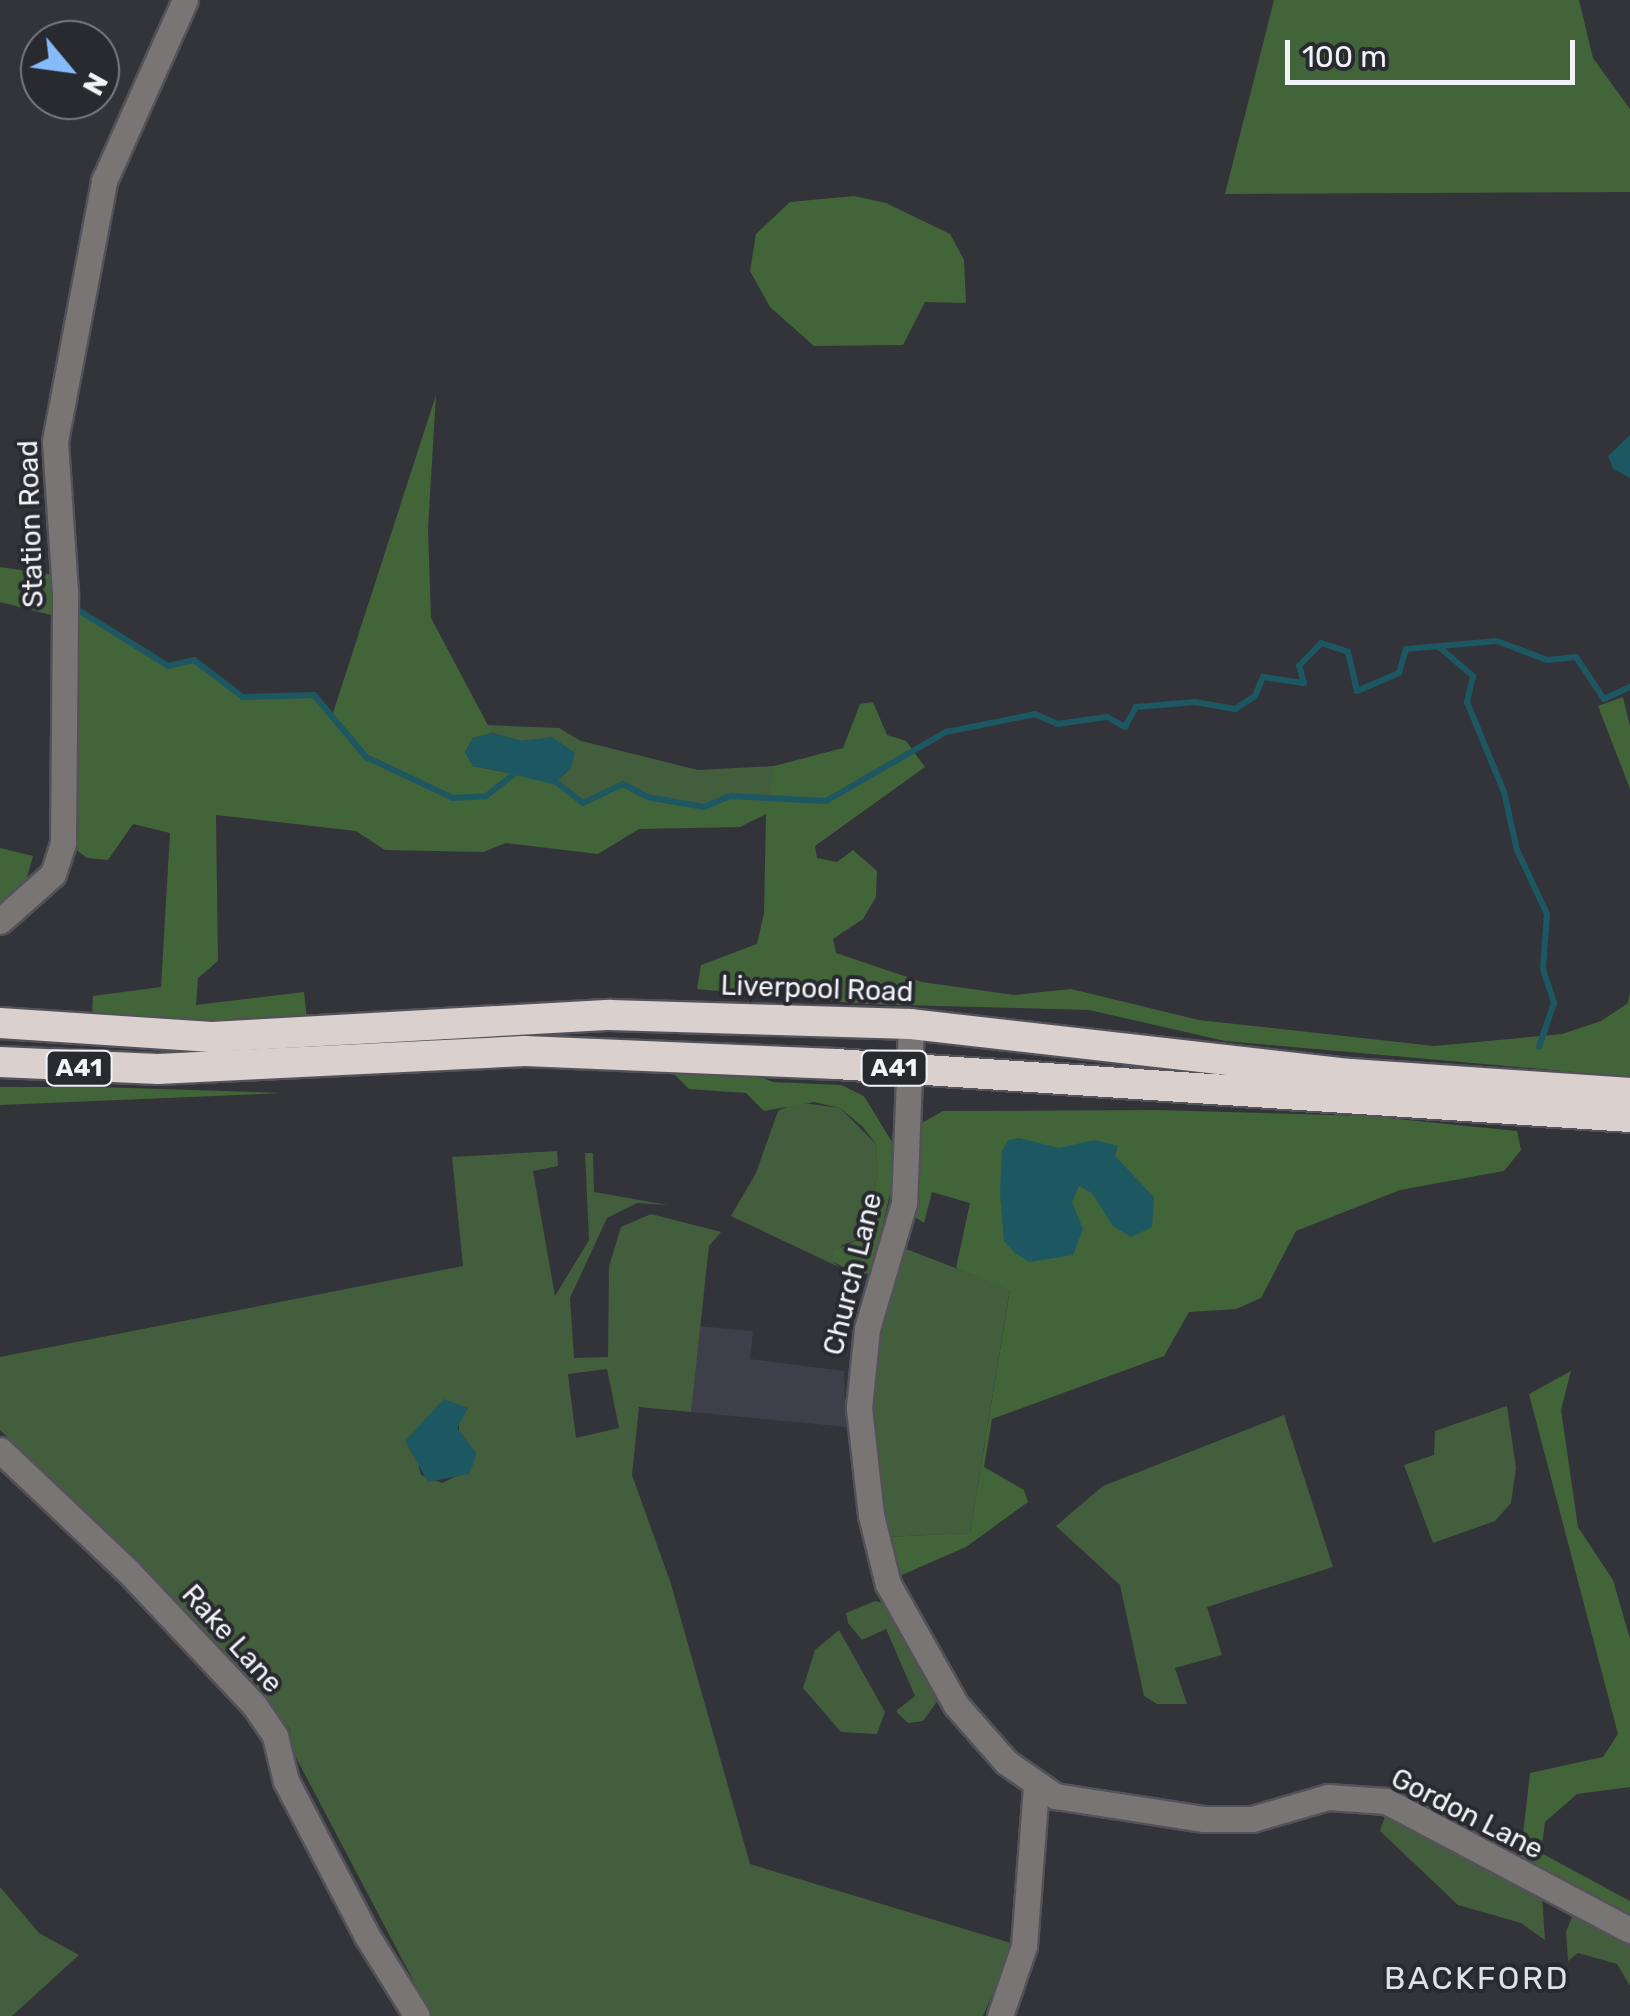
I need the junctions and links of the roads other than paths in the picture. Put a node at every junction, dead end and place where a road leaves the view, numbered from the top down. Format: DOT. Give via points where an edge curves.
graph roads {
  1 [pos="185,0"];
  2 [pos="0,922"];
  3 [pos="0,1023"];
  4 [pos="912,1024"];
  5 [pos="0,1062"];
  6 [pos="910,1069"];
  7 [pos="1630,1093"];
  8 [pos="1630,1117"];
  9 [pos="0,1450"];
  10 [pos="1036,1785"];
  11 [pos="1630,1930"];
  12 [pos="417,2016"];
  13 [pos="1000,2016"];
  1 -- 2 [label="street, Station Road" via="104,181 55,441 66,592 63,843 53,874"];
  3 -- 4 [label="highway, Liverpool Road / A41" via="193,1037 610,1014"];
  4 -- 6 [label="street, Church Lane"];
  4 -- 7 [label="highway, Liverpool Road / A41" via="1351,1074"];
  5 -- 6 [label="highway, A41" via="158,1070 524,1052"];
  6 -- 8 [label="highway, A41"];
  6 -- 10 [label="street, Church Lane" via="904,1203 858,1372 871,1515 888,1584 956,1706"];
  9 -- 12 [label="street, Rake Lane" via="128,1570 255,1706 275,1736 286,1781"];
  10 -- 11 [label="street, Gordon Lane" via="1083,1805 1204,1819 1252,1820 1328,1797 1386,1801"];
  10 -- 13 [label="street" via="1024,1946"];
}
